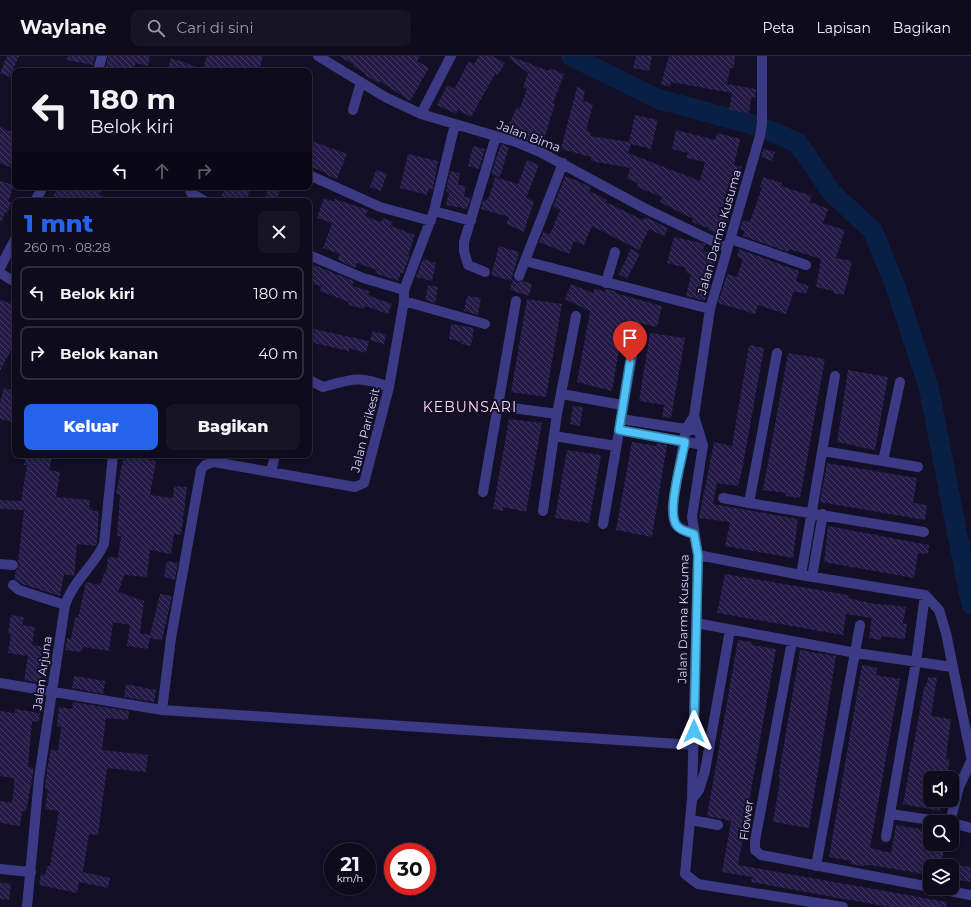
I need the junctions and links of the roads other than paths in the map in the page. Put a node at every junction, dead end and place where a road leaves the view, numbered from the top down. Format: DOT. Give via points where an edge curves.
graph roads {
  1 [pos="102,56"];
  2 [pos="318,56"];
  3 [pos="451,56"];
  4 [pos="762,56"];
  5 [pos="99,68"];
  6 [pos="361,82"];
  7 [pos="353,110"];
  8 [pos="421,114"];
  9 [pos="455,124"];
  10 [pos="496,136"];
  11 [pos="563,163"];
  12 [pos="312,176"];
  13 [pos="190,190"];
  14 [pos="200,198"];
  15 [pos="434,211"];
  16 [pos="430,221"];
  17 [pos="471,221"];
  18 [pos="729,244"];
  19 [pos="12,246"];
  20 [pos="615,252"];
  21 [pos="312,256"];
  22 [pos="525,261"];
  23 [pos="806,265"];
  24 [pos="0,268"];
  25 [pos="485,272"];
  26 [pos="0,274"];
  27 [pos="519,276"];
  28 [pos="12,280"];
  29 [pos="606,282"];
  30 [pos="404,290"];
  31 [pos="404,301"];
  32 [pos="516,301"];
  33 [pos="710,310"];
  34 [pos="576,316"];
  35 [pos="485,324"];
  36 [pos="636,333"];
  37 [pos="777,353"];
  38 [pos="835,376"];
  39 [pos="312,382"];
  40 [pos="900,382"];
  41 [pos="389,387"];
  42 [pos="562,394"];
  43 [pos="622,405"];
  44 [pos="498,406"];
  45 [pos="557,414"];
  46 [pos="694,416"];
  47 [pos="621,418"];
  48 [pos="686,429"];
  49 [pos="619,430"];
  50 [pos="700,430"];
  51 [pos="554,436"];
  52 [pos="685,442"];
  53 [pos="703,445"];
  54 [pos="616,446"];
  55 [pos="822,451"];
  56 [pos="113,458"];
  57 [pos="274,458"];
  58 [pos="883,461"];
  59 [pos="918,468"];
  60 [pos="271,472"];
  61 [pos="483,492"];
  62 [pos="723,498"];
  63 [pos="749,503"];
  64 [pos="543,511"];
  65 [pos="812,512"];
  66 [pos="823,514"];
  67 [pos="604,524"];
  68 [pos="924,532"];
  69 [pos="694,534"];
  70 [pos="698,555"];
  71 [pos="0,564"];
  72 [pos="13,565"];
  73 [pos="801,575"];
  74 [pos="812,577"];
  75 [pos="13,585"];
  76 [pos="925,595"];
  77 [pos="65,605"];
  78 [pos="696,623"];
  79 [pos="860,625"];
  80 [pos="730,630"];
  81 [pos="792,641"];
  82 [pos="856,653"];
  83 [pos="916,662"];
  84 [pos="952,667"];
  85 [pos="0,683"];
  86 [pos="53,690"];
  87 [pos="162,710"];
  88 [pos="694,745"];
  89 [pos="971,756"];
  90 [pos="971,761"];
  91 [pos="692,799"];
  92 [pos="890,814"];
  93 [pos="953,815"];
  94 [pos="923,819"];
  95 [pos="691,820"];
  96 [pos="718,825"];
  97 [pos="959,825"];
  98 [pos="971,828"];
  99 [pos="886,837"];
  100 [pos="816,866"];
  101 [pos="0,869"];
  102 [pos="31,872"];
  103 [pos="923,886"];
  104 [pos="959,893"];
  105 [pos="971,895"];
  106 [pos="27,907"];
  107 [pos="843,907"];
  1 -- 5 [label="street"];
  2 -- 6 [label="street, Jalan Bima"];
  3 -- 8 [label="street"];
  4 -- 18 [label="street, Jalan Darma Kusuma" via="760,136"];
  6 -- 7 [label="street"];
  6 -- 8 [label="street, Jalan Bima"];
  8 -- 9 [label="street, Jalan Bima"];
  9 -- 10 [label="street, Jalan Bima"];
  9 -- 15 [label="street, Jalan Parikesit"];
  10 -- 11 [label="street, Jalan Bima"];
  10 -- 17 [label="street"];
  11 -- 18 [label="street, Jalan Bima" via="644,208"];
  11 -- 22 [label="street"];
  12 -- 16 [label="street" via="380,208"];
  13 -- 14 [label="street"];
  15 -- 16 [label="street, Jalan Parikesit"];
  15 -- 17 [label="street"];
  16 -- 30 [label="street, Jalan Parikesit"];
  17 -- 25 [label="street" via="464,242 466,262"];
  18 -- 23 [label="street, Jalan Bima"];
  18 -- 33 [label="street, Jalan Darma Kusuma"];
  19 -- 24 [label="street"];
  20 -- 29 [label="street"];
  21 -- 30 [label="street" via="363,278"];
  22 -- 27 [label="street"];
  22 -- 29 [label="street"];
  26 -- 28 [label="street"];
  29 -- 33 [label="street"];
  30 -- 31 [label="street, Jalan Parikesit"];
  31 -- 35 [label="street"];
  31 -- 41 [label="street, Jalan Parikesit"];
  32 -- 44 [label="street"];
  33 -- 46 [label="street, Jalan Darma Kusuma"];
  34 -- 42 [label="street"];
  36 -- 43 [label="street"];
  37 -- 63 [label="street"];
  38 -- 55 [label="street"];
  39 -- 41 [label="street" via="323,387 360,378"];
  40 -- 58 [label="street"];
  41 -- 60 [label="street, Jalan Parikesit" via="364,483 355,486"];
  42 -- 43 [label="street"];
  42 -- 45 [label="street"];
  43 -- 47 [label="street"];
  44 -- 45 [label="street"];
  44 -- 61 [label="street"];
  45 -- 51 [label="street"];
  46 -- 48 [label="street, Jalan Darma Kusuma"];
  46 -- 50 [label="street, Jalan Darma Kusuma"];
  47 -- 48 [label="street"];
  47 -- 49 [label="street"];
  48 -- 50 [label="street"];
  48 -- 52 [label="street, Jalan Darma Kusuma"];
  49 -- 52 [label="street"];
  49 -- 54 [label="street"];
  50 -- 53 [label="street, Jalan Darma Kusuma"];
  51 -- 54 [label="street"];
  51 -- 64 [label="street"];
  52 -- 53 [label="street"];
  52 -- 69 [label="street, Jalan Darma Kusuma" via="673,513 676,525 680,529"];
  53 -- 69 [label="street, Jalan Darma Kusuma" via="692,517"];
  54 -- 67 [label="street"];
  55 -- 58 [label="street"];
  55 -- 65 [label="street"];
  56 -- 77 [label="street, Jalan Arjuna" via="104,544 100,554 73,587"];
  57 -- 60 [label="street"];
  58 -- 59 [label="street"];
  60 -- 87 [label="street, Jalan Parikesit" via="214,462 209,462 202,468 171,638"];
  62 -- 63 [label="street"];
  63 -- 65 [label="street"];
  65 -- 66 [label="street"];
  65 -- 73 [label="street"];
  66 -- 68 [label="street"];
  66 -- 74 [label="street"];
  69 -- 70 [label="street, Jalan Darma Kusuma"];
  70 -- 73 [label="street"];
  70 -- 78 [label="street, Jalan Darma Kusuma"];
  71 -- 72 [label="street"];
  73 -- 74 [label="street"];
  74 -- 76 [label="street"];
  75 -- 77 [label="street" via="19,590"];
  76 -- 83 [label="street"];
  76 -- 84 [label="street" via="941,617"];
  77 -- 86 [label="street, Jalan Arjuna"];
  78 -- 80 [label="street"];
  78 -- 88 [label="street, Jalan Darma Kusuma"];
  79 -- 82 [label="street"];
  80 -- 81 [label="street"];
  80 -- 91 [label="street" via="704,771 699,790"];
  81 -- 82 [label="street"];
  81 -- 100 [label="street, Flower" via="755,841 756,850 761,855"];
  82 -- 83 [label="street"];
  82 -- 100 [label="street"];
  83 -- 84 [label="street"];
  83 -- 92 [label="street"];
  84 -- 89 [label="street"];
  85 -- 86 [label="street"];
  86 -- 87 [label="street"];
  86 -- 102 [label="street, Jalan Arjuna" via="39,778"];
  87 -- 88 [label="street"];
  88 -- 91 [label="street, Jalan Darma Kusuma"];
  90 -- 93 [label="street" via="958,787"];
  91 -- 95 [label="street, Jalan Darma Kusuma"];
  92 -- 94 [label="street"];
  92 -- 99 [label="street"];
  95 -- 96 [label="street"];
  95 -- 107 [label="street, Jalan Darma Kusuma" via="685,874 698,884"];
  97 -- 98 [label="street"];
  100 -- 103 [label="street, Flower"];
  101 -- 102 [label="street"];
  102 -- 106 [label="street, Jalan Arjuna"];
  104 -- 105 [label="street"];
}
